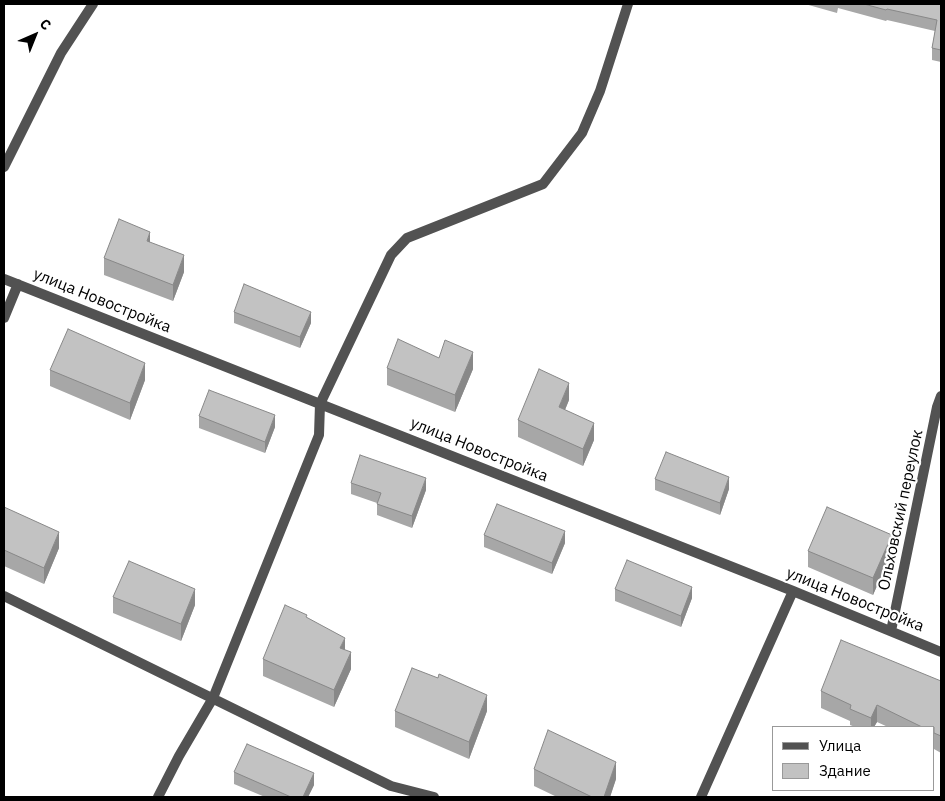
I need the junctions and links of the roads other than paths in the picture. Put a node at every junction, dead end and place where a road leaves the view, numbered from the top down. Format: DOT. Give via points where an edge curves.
graph roads {
  1 [pos="93,4"];
  2 [pos="628,4"];
  3 [pos="4,167"];
  4 [pos="4,279"];
  5 [pos="18,284"];
  6 [pos="4,318"];
  7 [pos="941,396"];
  8 [pos="320,404"];
  9 [pos="794,591"];
  10 [pos="4,596"];
  11 [pos="891,631"];
  12 [pos="941,652"];
  13 [pos="213,698"];
  14 [pos="158,797"];
  15 [pos="434,797"];
  16 [pos="701,797"];
  1 -- 3 [label="street" via="61,53"];
  2 -- 8 [label="street" via="600,91 582,133 543,184 407,238 391,255"];
  4 -- 5 [label="street, улица Новостройка"];
  5 -- 6 [label="street"];
  5 -- 8 [label="street, улица Новостройка"];
  7 -- 11 [label="street, Ольховский переулок"];
  8 -- 9 [label="street, улица Новостройка"];
  8 -- 13 [label="street" via="319,435"];
  9 -- 11 [label="street, улица Новостройка"];
  9 -- 16 [label="street"];
  10 -- 13 [label="street"];
  11 -- 12 [label="street, улица Новостройка"];
  13 -- 14 [label="street"];
  13 -- 15 [label="street" via="390,786"];
}
